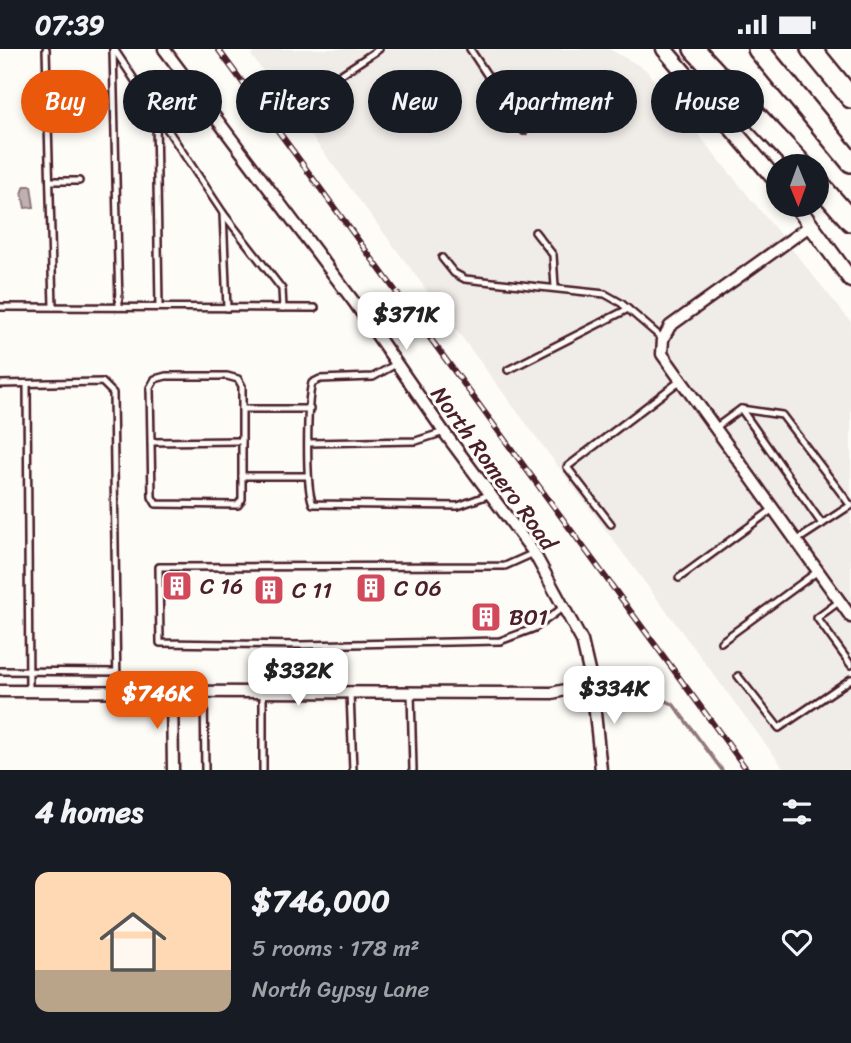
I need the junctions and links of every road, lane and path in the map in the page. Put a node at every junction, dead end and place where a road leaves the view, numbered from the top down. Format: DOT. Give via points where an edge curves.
graph roads {
  1 [pos="46,49"];
  2 [pos="113,49"];
  3 [pos="164,49"];
  4 [pos="379,49"];
  5 [pos="470,49"];
  6 [pos="664,49"];
  7 [pos="694,49"];
  8 [pos="758,49"];
  9 [pos="811,49"];
  10 [pos="130,70"];
  11 [pos="348,70"];
  12 [pos="484,70"];
  13 [pos="851,98"];
  14 [pos="156,133"];
  15 [pos="167,133"];
  16 [pos="792,154"];
  17 [pos="851,162"];
  18 [pos="766,169"];
  19 [pos="50,181"];
  20 [pos="79,181"];
  21 [pos="830,197"];
  22 [pos="223,213"];
  23 [pos="805,217"];
  24 [pos="851,221"];
  25 [pos="811,225"];
  26 [pos="535,232"];
  27 [pos="442,258"];
  28 [pos="851,280"];
  29 [pos="555,287"];
  30 [pos="0,307"];
  31 [pos="53,307"];
  32 [pos="119,307"];
  33 [pos="159,307"];
  34 [pos="227,308"];
  35 [pos="283,308"];
  36 [pos="315,308"];
  37 [pos="628,309"];
  38 [pos="663,339"];
  39 [pos="396,364"];
  40 [pos="508,370"];
  41 [pos="681,380"];
  42 [pos="0,384"];
  43 [pos="27,384"];
  44 [pos="242,409"];
  45 [pos="310,409"];
  46 [pos="741,409"];
  47 [pos="715,428"];
  48 [pos="444,432"];
  49 [pos="242,441"];
  50 [pos="151,442"];
  51 [pos="309,443"];
  52 [pos="242,476"];
  53 [pos="308,476"];
  54 [pos="491,494"];
  55 [pos="851,505"];
  56 [pos="773,509"];
  57 [pos="611,524"];
  58 [pos="821,524"];
  59 [pos="796,541"];
  60 [pos="534,553"];
  61 [pos="818,571"];
  62 [pos="679,577"];
  63 [pos="565,606"];
  64 [pos="847,608"];
  65 [pos="721,642"];
  66 [pos="851,665"];
  67 [pos="0,671"];
  68 [pos="29,671"];
  69 [pos="116,672"];
  70 [pos="738,675"];
  71 [pos="851,679"];
  72 [pos="592,684"];
  73 [pos="0,691"];
  74 [pos="29,691"];
  75 [pos="117,692"];
  76 [pos="172,692"];
  77 [pos="204,692"];
  78 [pos="262,692"];
  79 [pos="350,692"];
  80 [pos="411,693"];
  81 [pos="173,770"];
  82 [pos="205,770"];
  83 [pos="263,770"];
  84 [pos="353,770"];
  85 [pos="413,770"];
  86 [pos="601,770"];
  1 -- 19 [label="lane"];
  2 -- 10 [label="lane"];
  2 -- 32 [label="lane"];
  3 -- 39 [label="street, North Romero Road"];
  4 -- 11 [label="lane"];
  5 -- 12 [label="lane"];
  6 -- 18 [label="main road"];
  7 -- 16 [label="highway"];
  8 -- 17 [label="highway"];
  9 -- 13 [label="highway"];
  14 -- 33 [label="lane"];
  15 -- 22 [label="lane"];
  19 -- 20 [label="lane"];
  19 -- 31 [label="lane"];
  21 -- 24 [label="highway"];
  22 -- 34 [label="lane"];
  22 -- 35 [label="lane" via="282,289"];
  23 -- 25 [label="main road"];
  25 -- 28 [label="main road"];
  25 -- 38 [label="street" via="670,326"];
  26 -- 29 [label="lane" via="554,255"];
  27 -- 29 [label="lane" via="465,279"];
  29 -- 37 [label="lane" via="605,294"];
  30 -- 31 [label="lane"];
  31 -- 32 [label="lane"];
  32 -- 33 [label="lane"];
  33 -- 34 [label="lane"];
  34 -- 35 [label="lane"];
  35 -- 36 [label="lane"];
  37 -- 38 [label="lane"];
  37 -- 40 [label="lane"];
  38 -- 41 [label="street" via="662,354"];
  39 -- 45 [label="lane" via="373,377 312,383"];
  39 -- 48 [label="street, North Romero Road"];
  41 -- 47 [label="street"];
  41 -- 57 [label="lane" via="567,467"];
  42 -- 43 [label="lane"];
  43 -- 68 [label="lane"];
  43 -- 69 [label="lane" via="102,382 113,393"];
  44 -- 45 [label="lane"];
  44 -- 49 [label="lane"];
  44 -- 50 [label="lane" via="239,379 155,379 150,388"];
  45 -- 51 [label="lane"];
  46 -- 47 [label="lane"];
  46 -- 55 [label="lane" via="782,415"];
  46 -- 58 [label="lane"];
  47 -- 56 [label="street"];
  48 -- 51 [label="lane" via="416,441"];
  48 -- 54 [label="street, North Romero Road"];
  49 -- 50 [label="lane"];
  49 -- 52 [label="lane"];
  50 -- 52 [label="lane" via="156,504 238,505"];
  51 -- 53 [label="lane"];
  52 -- 53 [label="lane"];
  53 -- 54 [label="lane" via="309,494 313,503 321,506 458,506"];
  54 -- 60 [label="street, North Romero Road"];
  55 -- 58 [label="lane"];
  56 -- 59 [label="street"];
  56 -- 62 [label="lane"];
  58 -- 59 [label="lane"];
  59 -- 61 [label="street"];
  60 -- 63 [label="street, North Romero Road"];
  60 -- 63 [label="lane" via="505,566 159,567 160,643 500,641 535,628"];
  61 -- 64 [label="street"];
  61 -- 65 [label="lane"];
  63 -- 72 [label="street, North Romero Road" via="582,641"];
  64 -- 66 [label="lane" via="817,618"];
  67 -- 68 [label="lane"];
  68 -- 69 [label="lane"];
  68 -- 74 [label="lane"];
  69 -- 75 [label="lane"];
  70 -- 71 [label="lane" via="779,728"];
  72 -- 80 [label="street" via="552,693"];
  72 -- 86 [label="street, North Romero Road"];
  73 -- 74 [label="street"];
  74 -- 75 [label="street"];
  75 -- 76 [label="street"];
  76 -- 77 [label="street"];
  76 -- 81 [label="street"];
  77 -- 78 [label="street"];
  77 -- 82 [label="lane"];
  78 -- 79 [label="street"];
  78 -- 83 [label="lane"];
  79 -- 80 [label="street"];
  79 -- 84 [label="lane"];
  80 -- 85 [label="lane"];
}
